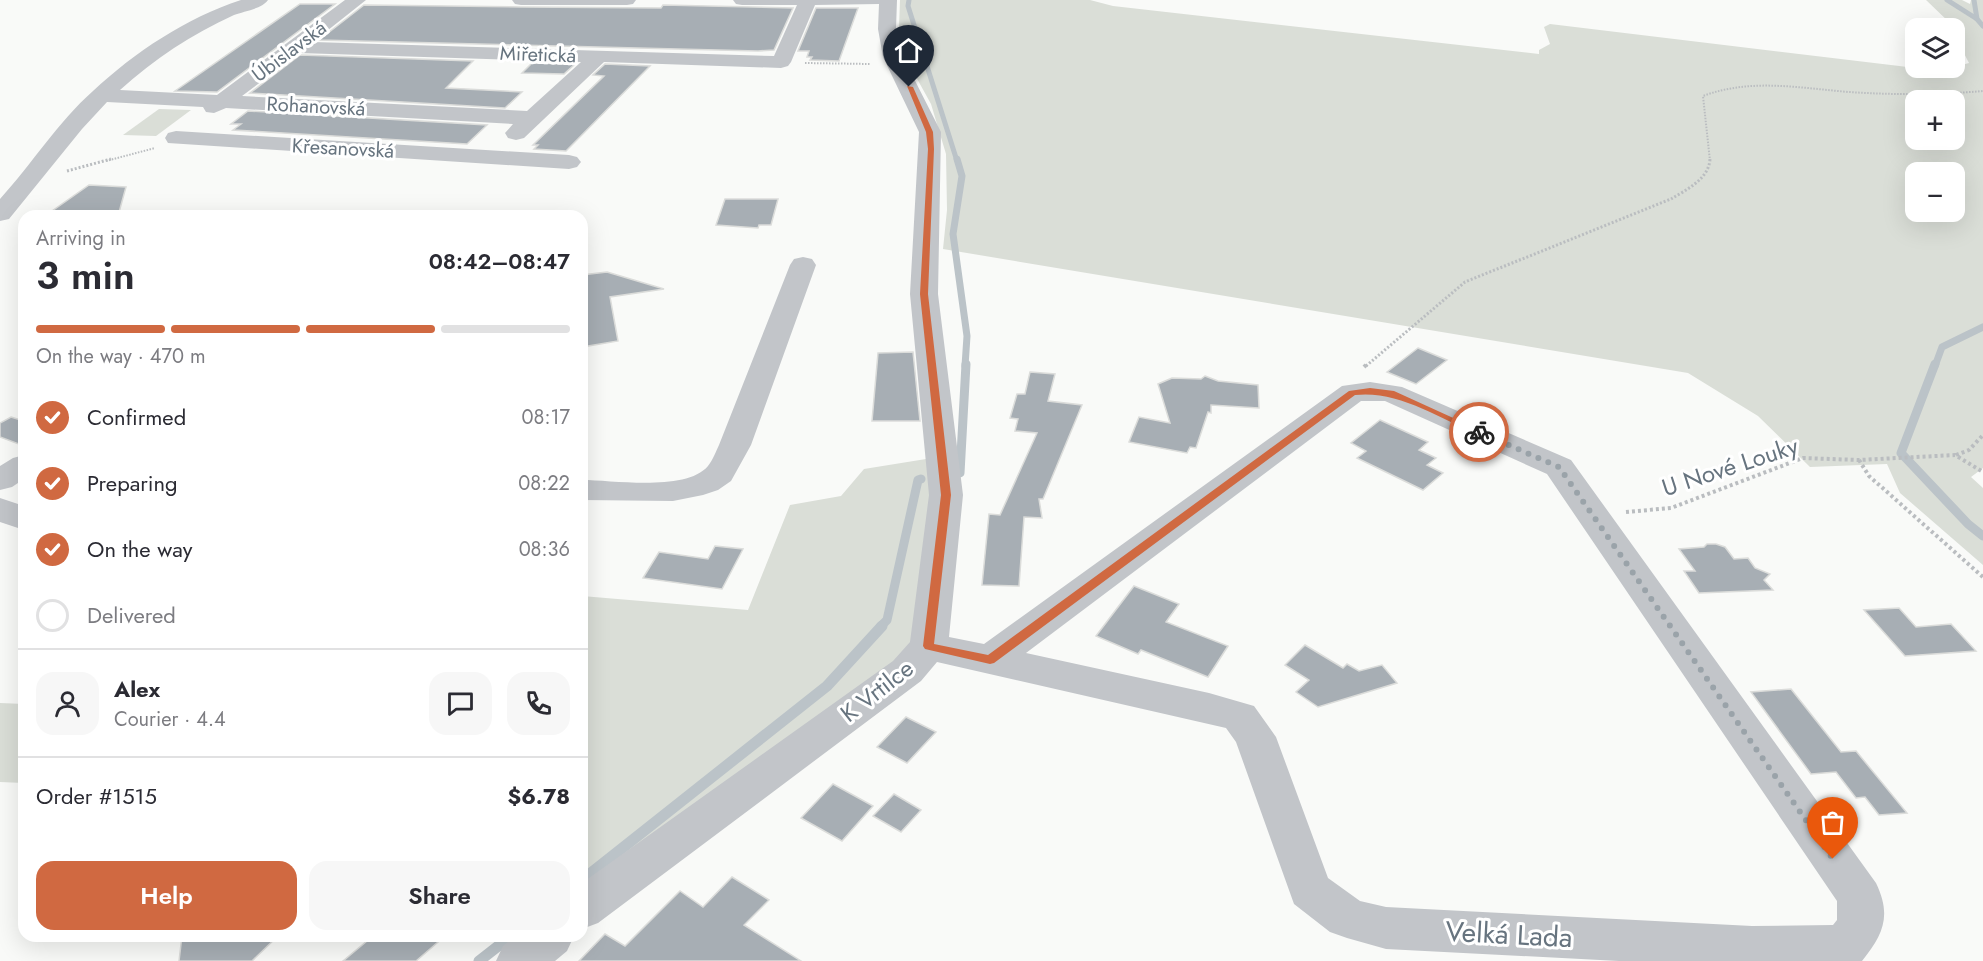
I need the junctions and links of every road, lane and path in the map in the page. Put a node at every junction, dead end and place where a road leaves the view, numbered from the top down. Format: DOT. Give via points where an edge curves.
graph roads {
  1 [pos="357,0"];
  2 [pos="521,0"];
  3 [pos="627,0"];
  4 [pos="742,0"];
  5 [pos="873,0"];
  6 [pos="888,0"];
  7 [pos="250,1"];
  8 [pos="808,1"];
  9 [pos="295,47"];
  10 [pos="599,56"];
  11 [pos="781,62"];
  12 [pos="898,64"];
  13 [pos="1983,91"];
  14 [pos="100,95"];
  15 [pos="221,101"];
  16 [pos="531,118"];
  17 [pos="187,139"];
  18 [pos="490,156"];
  19 [pos="569,162"];
  20 [pos="57,174"];
  21 [pos="0,213"];
  22 [pos="803,265"];
  23 [pos="1370,391"];
  24 [pos="1983,435"];
  25 [pos="1955,455"];
  26 [pos="1859,460"];
  27 [pos="18,469"];
  28 [pos="1983,472"];
  29 [pos="0,480"];
  30 [pos="588,490"];
  31 [pos="0,509"];
  32 [pos="1592,515"];
  33 [pos="18,516"];
  34 [pos="1983,577"];
  35 [pos="928,646"];
  36 [pos="990,660"];
  37 [pos="588,905"];
  38 [pos="543,942"];
  39 [pos="520,961"];
  1 -- 9 [label="street, Úbislavská"];
  2 -- 3 [label="street"];
  4 -- 8 [label="street"];
  5 -- 8 [label="street"];
  6 -- 12 [label="street, K Vrtilce" via="887,29"];
  7 -- 14 [label="street" via="189,30 132,67"];
  8 -- 11 [label="street"];
  9 -- 10 [label="street, Miřetická"];
  9 -- 15 [label="street, Úbislavská"];
  10 -- 11 [label="street, Miřetická"];
  10 -- 16 [label="street"];
  11 -- 12 [label="path"];
  12 -- 35 [label="street, K Vrtilce" via="930,132 931,149 924,294 946,495"];
  13 -- 23 [label="path" via="1911,95 1731,86 1703,96 1710,163 1706,174 1671,199 1465,282 1364,367 1362,376"];
  14 -- 15 [label="street, Rohanovská"];
  14 -- 21 [label="street"];
  15 -- 16 [label="street, Rohanovská"];
  15 -- 17 [label="street" via="176,138"];
  16 -- 18 [label="street"];
  17 -- 18 [label="street, Křesanovská"];
  17 -- 20 [label="path"];
  18 -- 19 [label="street, Křesanovská"];
  22 -- 30 [label="street" via="735,445 720,473 705,484 676,491"];
  23 -- 32 [label="street, Velká Lada" via="1391,393 1559,467"];
  23 -- 36 [label="street, Velká Lada" via="1353,392"];
  24 -- 25 [label="path" via="1969,450"];
  25 -- 26 [label="path, U Nové Louky"];
  25 -- 28 [label="path"];
  26 -- 32 [label="path, U Nové Louky" via="1803,458 1671,508"];
  26 -- 34 [label="path" via="1869,476"];
  27 -- 29 [label="street"];
  31 -- 33 [label="street"];
  32 -- 36 [label="street, Velká Lada" via="1860,897 1861,926 1845,946 1752,947 1386,928 1347,918 1310,890 1255,736 1240,717"];
  35 -- 36 [label="street, Velká Lada"];
  35 -- 37 [label="street, K Vrtilce" via="907,670"];
  38 -- 39 [label="street"];
}
